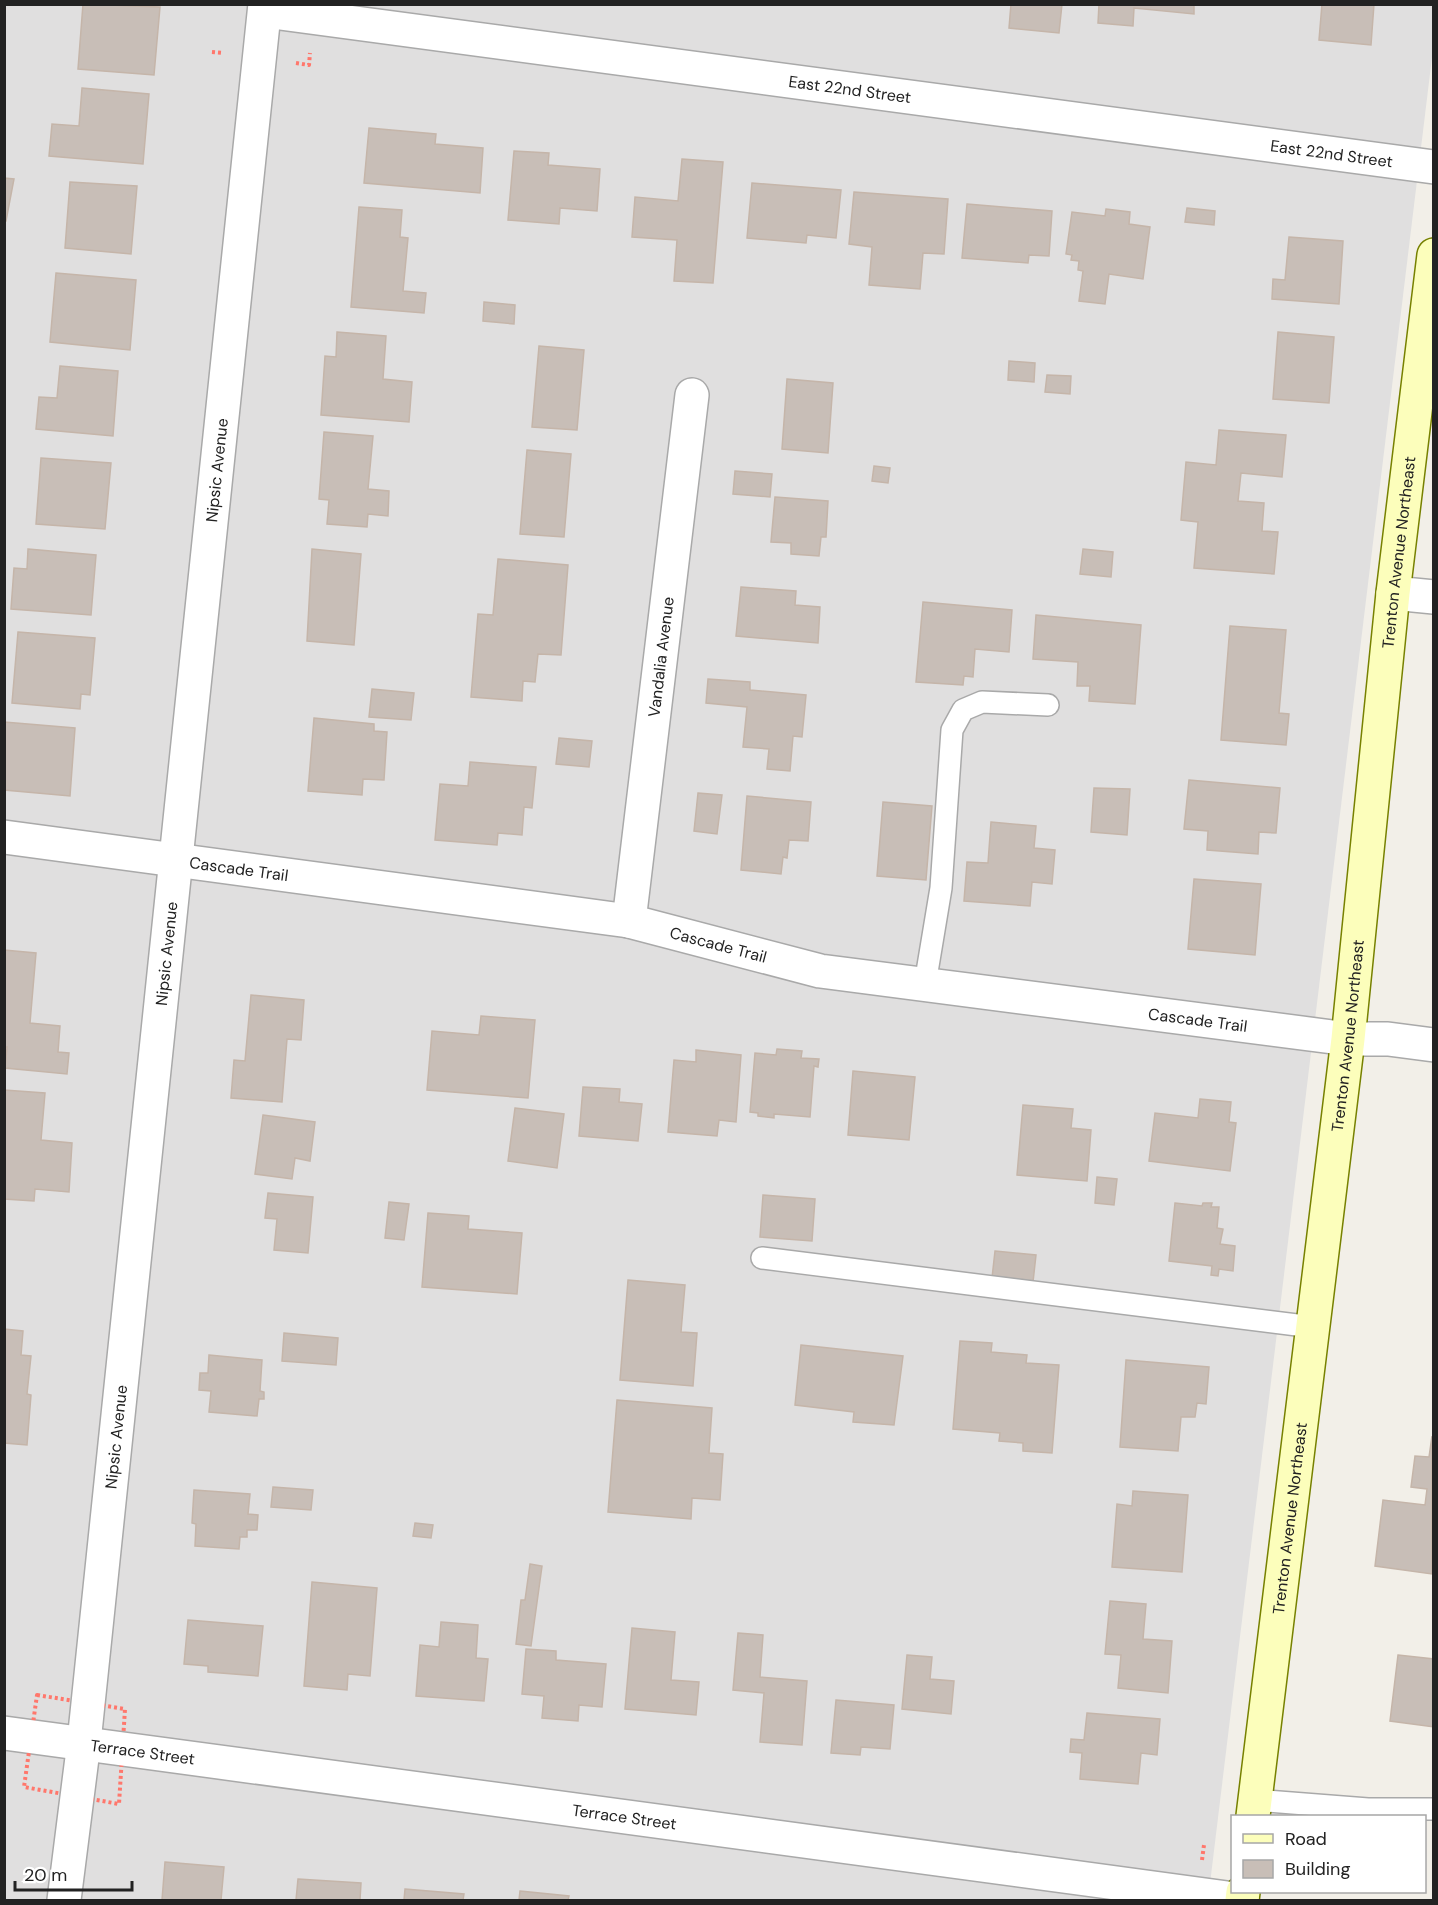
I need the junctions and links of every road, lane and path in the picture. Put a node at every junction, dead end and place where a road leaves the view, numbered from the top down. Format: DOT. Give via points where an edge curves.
graph roads {
  1 [pos="265,8"];
  2 [pos="1434,166"];
  3 [pos="1434,255"];
  4 [pos="692,395"];
  5 [pos="1393,593"];
  6 [pos="1434,597"];
  7 [pos="1048,705"];
  8 [pos="4,837"];
  9 [pos="176,859"];
  10 [pos="629,921"];
  11 [pos="926,984"];
  12 [pos="1348,1039"];
  13 [pos="1434,1045"];
  14 [pos="762,1258"];
  15 [pos="1313,1327"];
  16 [pos="4,1733"];
  17 [pos="84,1742"];
  18 [pos="1254,1808"];
  19 [pos="1434,1809"];
  20 [pos="64,1900"];
  21 [pos="1242,1900"];
  1 -- 2 [label="street, East 22nd Street"];
  1 -- 9 [label="street, Nipsic Avenue"];
  3 -- 5 [label="main road, Trenton Avenue Northeast"];
  4 -- 10 [label="street, Vandalia Avenue"];
  5 -- 6 [label="street"];
  5 -- 12 [label="main road, Trenton Avenue Northeast"];
  7 -- 11 [label="lane" via="982,702 963,710 952,730 941,888"];
  8 -- 9 [label="street, Cascade Trail"];
  9 -- 10 [label="street, Cascade Trail"];
  9 -- 17 [label="street, Nipsic Avenue"];
  10 -- 11 [label="street, Cascade Trail" via="820,971"];
  11 -- 12 [label="street, Cascade Trail"];
  12 -- 13 [label="street, Cascade Trail"];
  12 -- 15 [label="main road, Trenton Avenue Northeast"];
  14 -- 15 [label="lane"];
  15 -- 18 [label="main road, Trenton Avenue Northeast"];
  16 -- 17 [label="street, Terrace Street"];
  17 -- 20 [label="street, Nipsic Avenue"];
  17 -- 21 [label="street, Terrace Street"];
  18 -- 19 [label="lane"];
}
